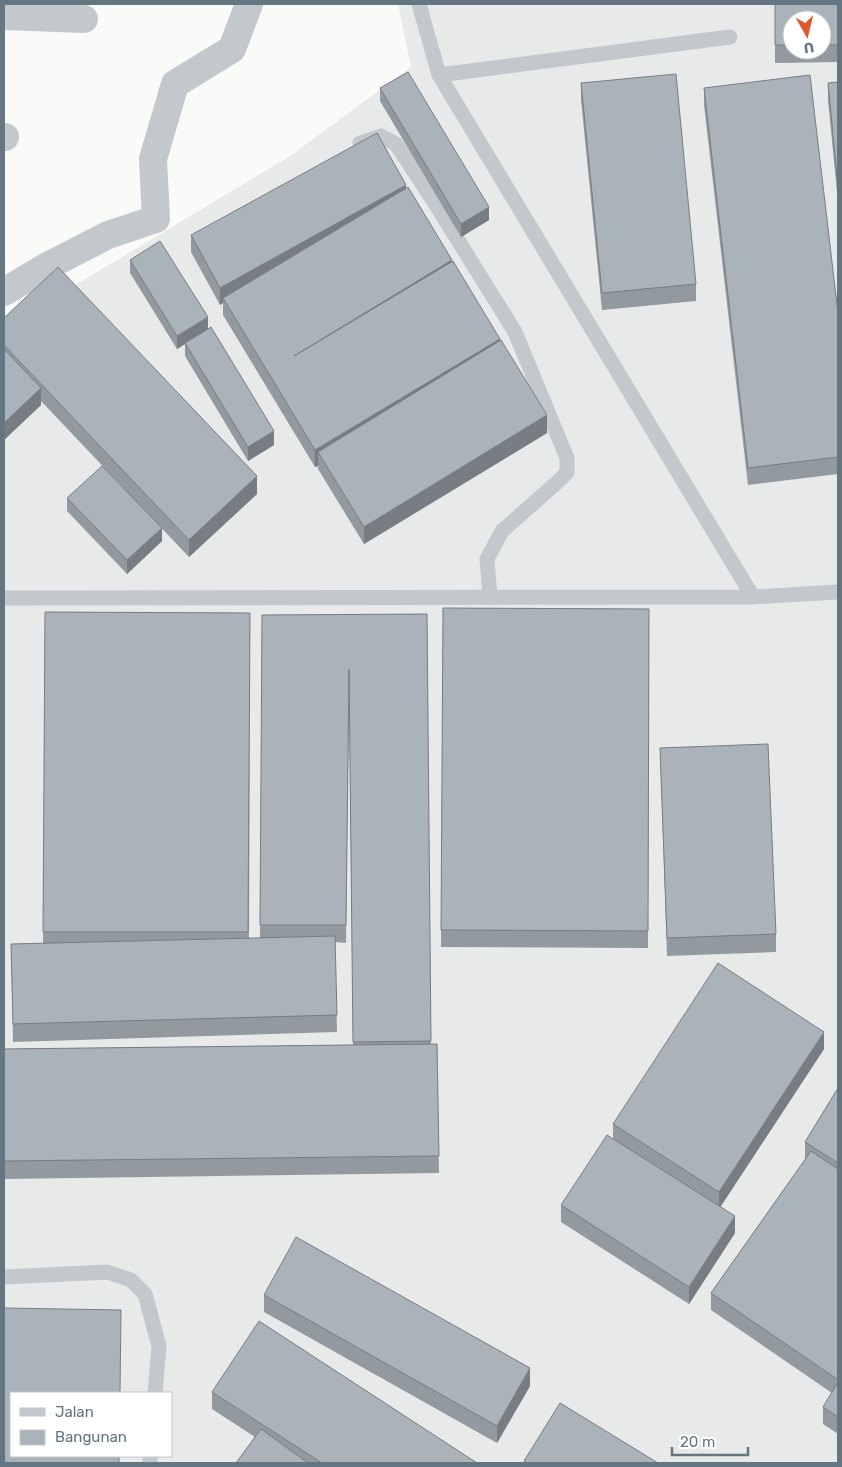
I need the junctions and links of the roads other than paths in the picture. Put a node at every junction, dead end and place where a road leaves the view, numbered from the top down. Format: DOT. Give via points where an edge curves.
graph roads {
  1 [pos="249,4"];
  2 [pos="419,4"];
  3 [pos="4,16"];
  4 [pos="84,19"];
  5 [pos="730,37"];
  6 [pos="438,75"];
  7 [pos="348,149"];
  8 [pos="4,292"];
  9 [pos="838,592"];
  10 [pos="490,597"];
  11 [pos="753,597"];
  12 [pos="4,598"];
  13 [pos="4,1277"];
  14 [pos="155,1392"];
  1 -- 8 [label="street" via="232,49 175,84 153,159 156,218 108,235"];
  2 -- 6 [label="lane"];
  3 -- 4 [label="street"];
  5 -- 6 [label="lane"];
  6 -- 11 [label="lane"];
  7 -- 10 [label="lane" via="381,136 396,144 515,332 567,458 567,472 562,478 502,530 487,560"];
  9 -- 11 [label="lane"];
  10 -- 11 [label="lane"];
  10 -- 12 [label="lane"];
  13 -- 14 [label="lane" via="107,1272 131,1280 145,1294 159,1346"];
}
